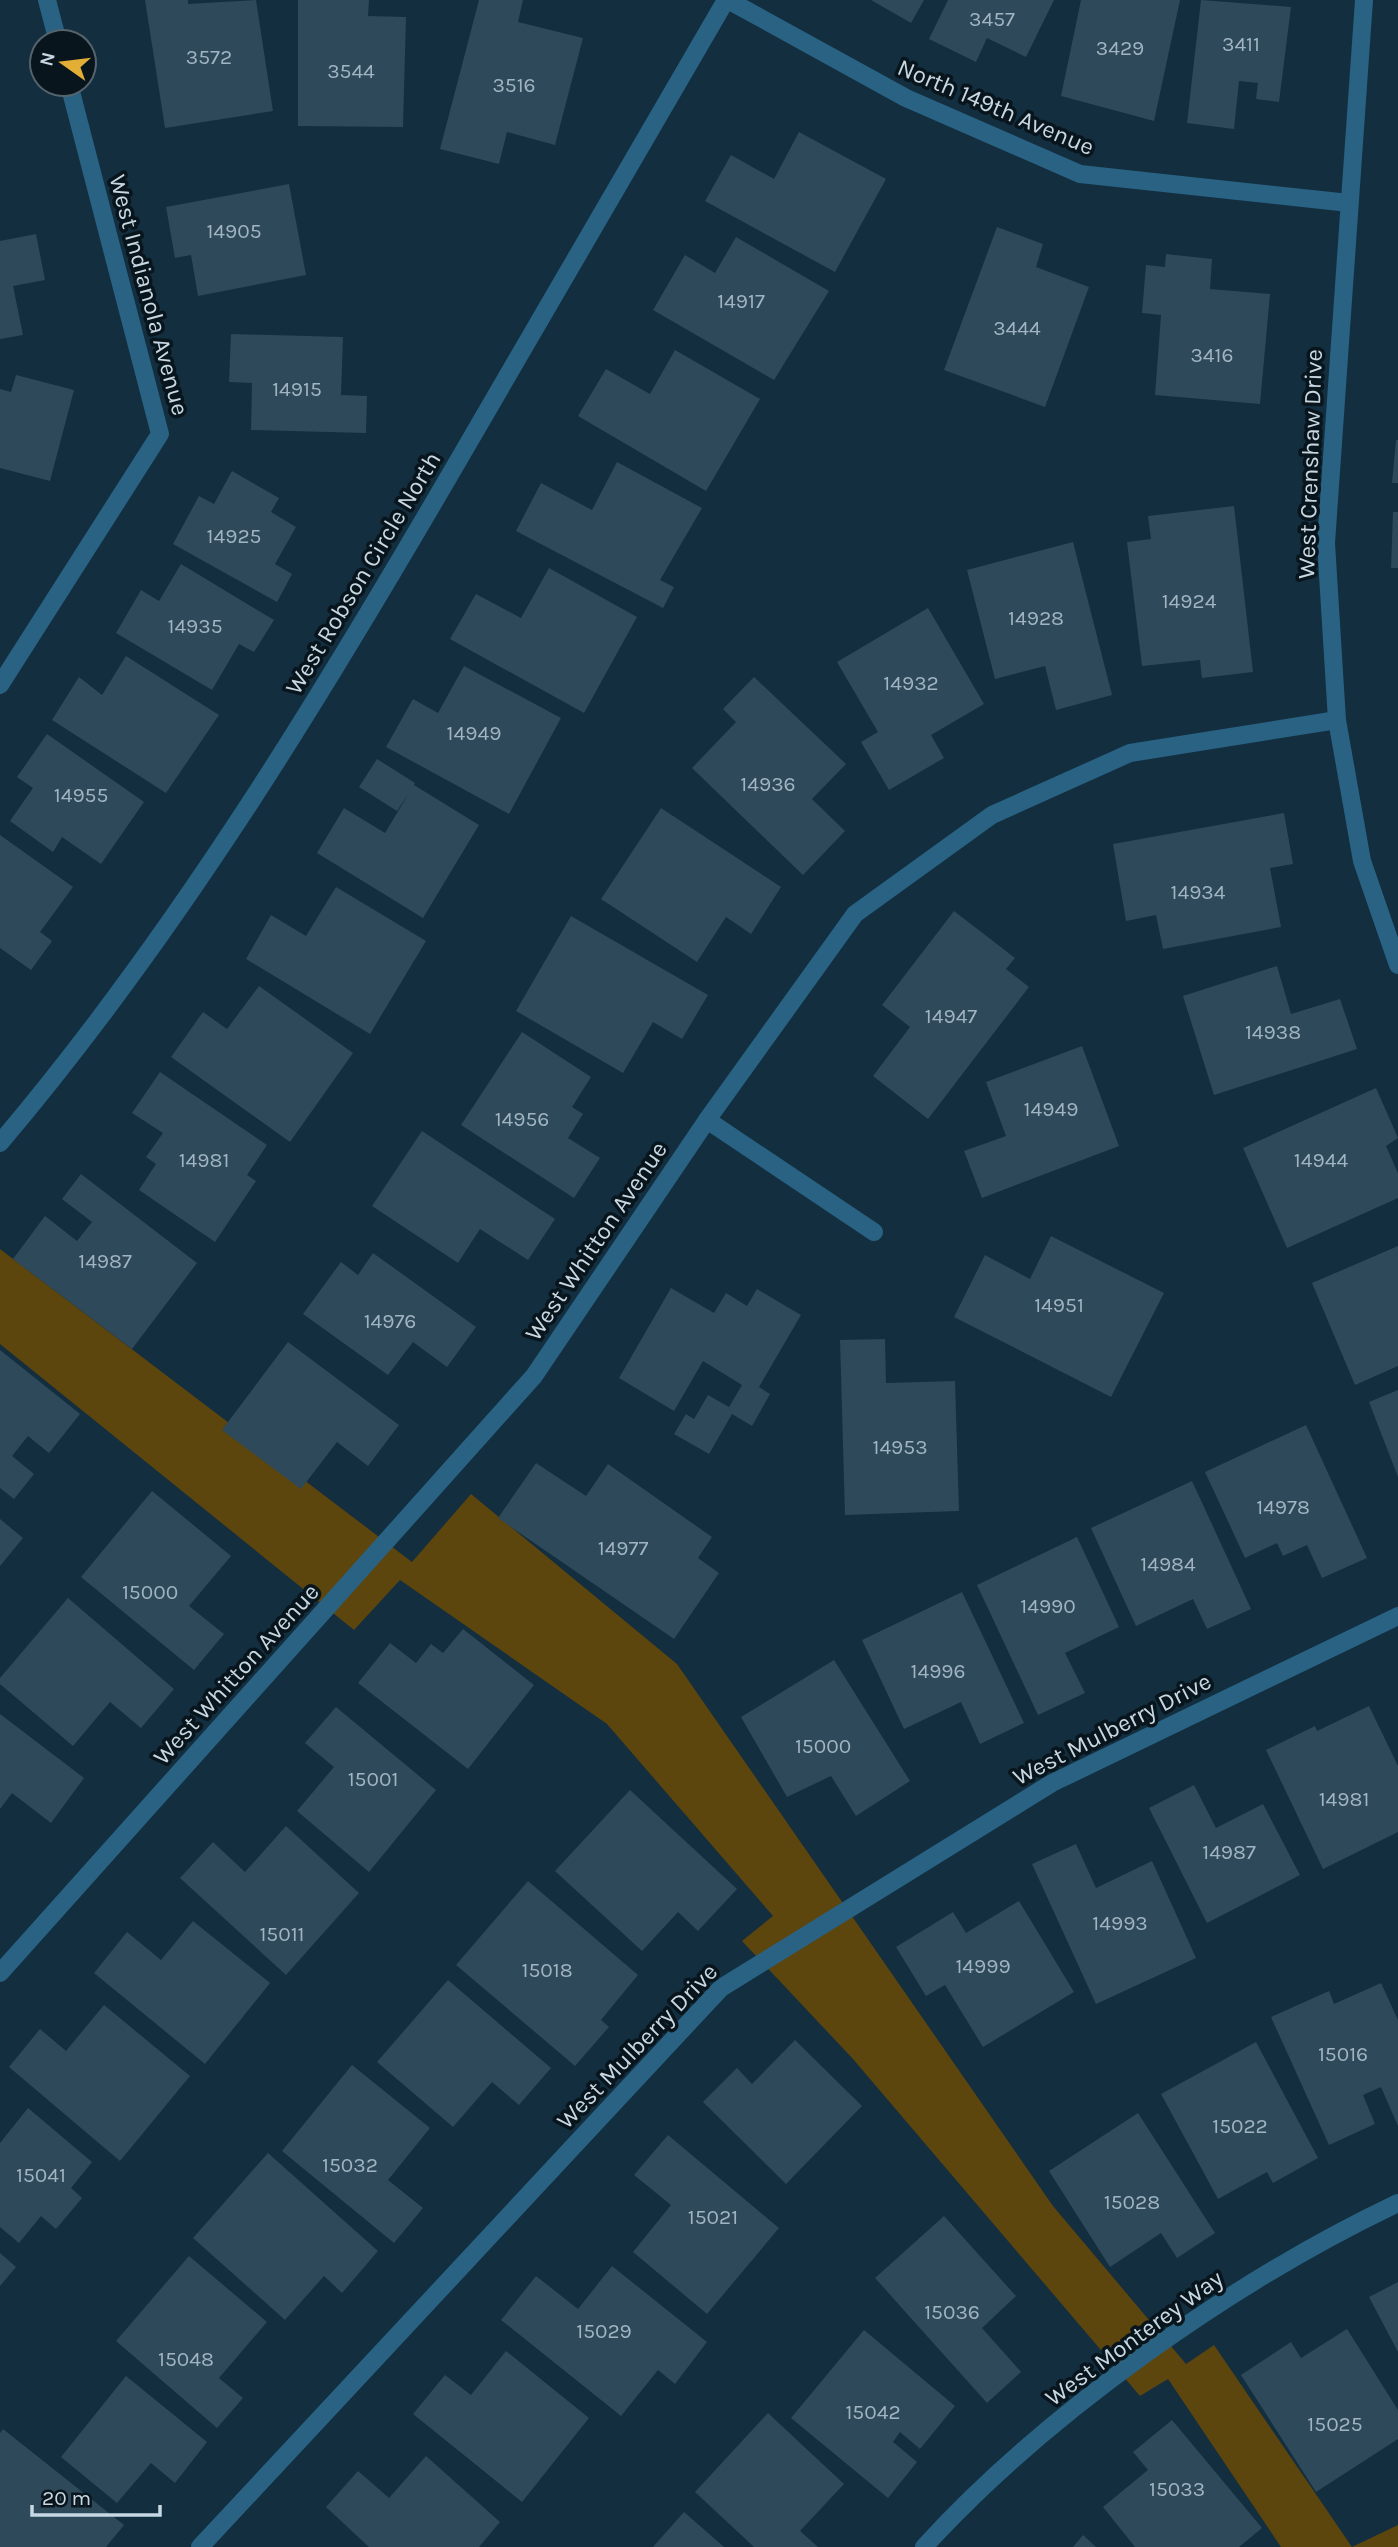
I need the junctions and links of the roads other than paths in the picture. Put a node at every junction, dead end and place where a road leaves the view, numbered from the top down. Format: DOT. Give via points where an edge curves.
graph roads {
  1 [pos="47,0"];
  2 [pos="727,0"];
  3 [pos="1364,0"];
  4 [pos="54,28"];
  5 [pos="73,98"];
  6 [pos="1349,203"];
  7 [pos="0,685"];
  8 [pos="1337,720"];
  9 [pos="1398,965"];
  10 [pos="706,1120"];
  11 [pos="0,1143"];
  12 [pos="874,1232"];
  13 [pos="1398,1616"];
  14 [pos="0,1973"];
  15 [pos="1398,2203"];
  16 [pos="200,2547"];
  17 [pos="924,2547"];
  1 -- 4 [label="street"];
  2 -- 6 [label="street, North 149th Avenue" via="906,98 1080,174"];
  2 -- 11 [label="street, West Robson Circle North" via="372,611 295,733 204,873 106,1010"];
  3 -- 6 [label="street, West Crenshaw Drive"];
  5 -- 7 [label="street, West Indianola Avenue" via="160,434"];
  6 -- 8 [label="street, West Crenshaw Drive" via="1326,543"];
  8 -- 9 [label="street, West Crenshaw Drive" via="1362,861"];
  8 -- 10 [label="street, West Whitton Avenue" via="1130,752 992,815 855,914"];
  10 -- 12 [label="street"];
  10 -- 14 [label="street, West Whitton Avenue" via="534,1376"];
  13 -- 16 [label="street, West Mulberry Drive" via="1052,1783 722,1988"];
  15 -- 17 [label="street, West Monterey Way" via="1242,2290 1125,2370 993,2478"];
}
